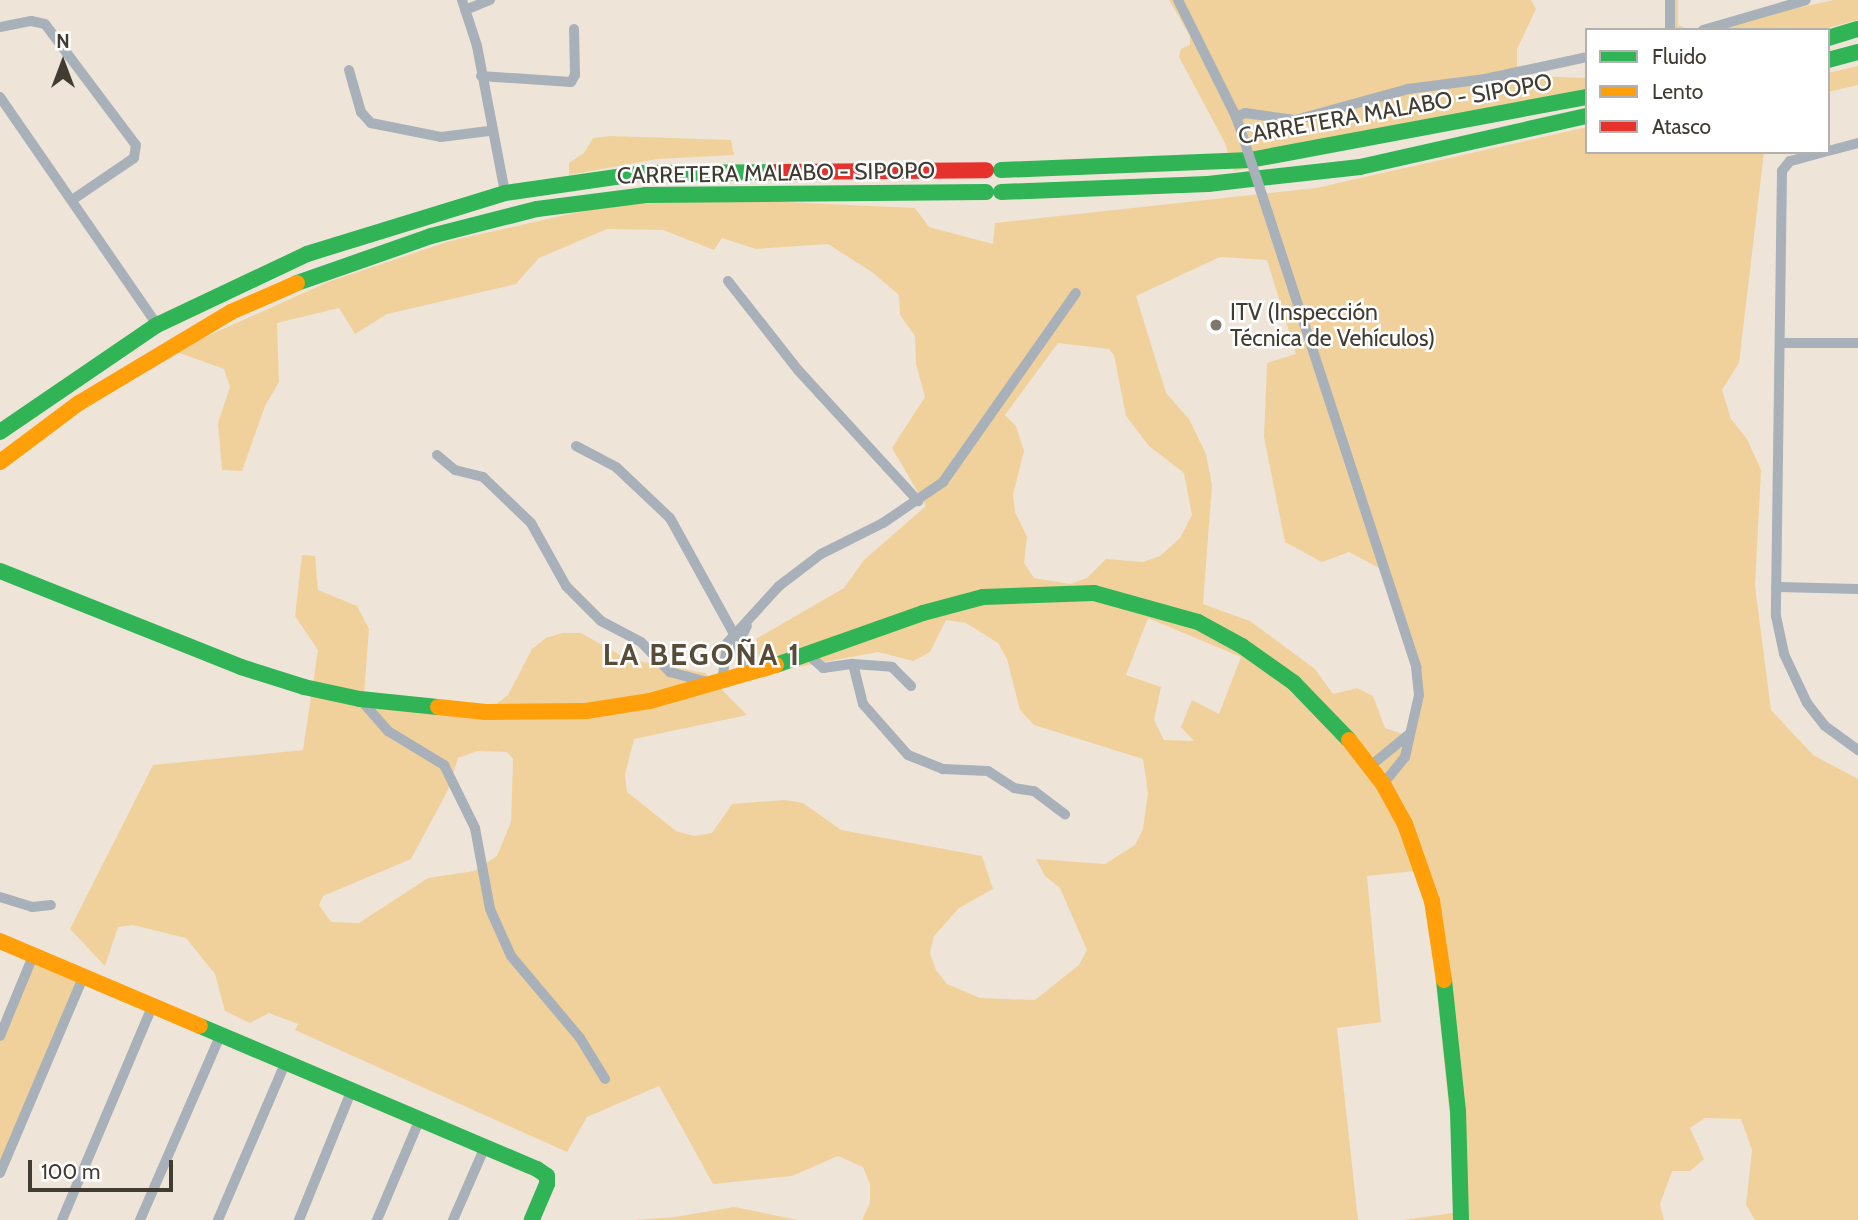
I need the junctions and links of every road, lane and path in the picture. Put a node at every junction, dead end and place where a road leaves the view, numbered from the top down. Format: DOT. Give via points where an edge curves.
graph roads {
  1 [pos="490,0"];
  2 [pos="1178,0"];
  3 [pos="1670,0"];
  4 [pos="1805,0"];
  5 [pos="463,5"];
  6 [pos="1738,26"];
  7 [pos="0,27"];
  8 [pos="1670,28"];
  9 [pos="1720,28"];
  10 [pos="573,29"];
  11 [pos="1858,29"];
  12 [pos="1830,37"];
  13 [pos="1858,52"];
  14 [pos="1585,57"];
  15 [pos="1830,59"];
  16 [pos="349,70"];
  17 [pos="481,76"];
  18 [pos="0,97"];
  19 [pos="1585,97"];
  20 [pos="1585,116"];
  21 [pos="1238,122"];
  22 [pos="489,131"];
  23 [pos="1858,143"];
  24 [pos="1830,151"];
  25 [pos="1818,154"];
  26 [pos="505,193"];
  27 [pos="72,200"];
  28 [pos="728,281"];
  29 [pos="1076,293"];
  30 [pos="157,325"];
  31 [pos="1780,343"];
  32 [pos="1858,344"];
  33 [pos="0,432"];
  34 [pos="576,446"];
  35 [pos="438,455"];
  36 [pos="0,462"];
  37 [pos="918,501"];
  38 [pos="0,562"];
  39 [pos="0,571"];
  40 [pos="20,577"];
  41 [pos="1776,587"];
  42 [pos="1858,589"];
  43 [pos="750,620"];
  44 [pos="734,634"];
  45 [pos="806,653"];
  46 [pos="853,664"];
  47 [pos="743,677"];
  48 [pos="720,684"];
  49 [pos="911,686"];
  50 [pos="360,699"];
  51 [pos="1408,734"];
  52 [pos="1858,750"];
  53 [pos="1369,767"];
  54 [pos="1383,784"];
  55 [pos="1065,814"];
  56 [pos="0,897"];
  57 [pos="51,905"];
  58 [pos="0,941"];
  59 [pos="33,956"];
  60 [pos="83,977"];
  61 [pos="152,1007"];
  62 [pos="0,1036"];
  63 [pos="220,1036"];
  64 [pos="285,1064"];
  65 [pos="605,1079"];
  66 [pos="351,1092"];
  67 [pos="419,1121"];
  68 [pos="484,1149"];
  69 [pos="0,1174"];
  70 [pos="62,1220"];
  71 [pos="140,1220"];
  72 [pos="218,1220"];
  73 [pos="299,1220"];
  74 [pos="377,1220"];
  75 [pos="453,1220"];
  76 [pos="532,1220"];
  77 [pos="1461,1220"];
  1 -- 5 [label="street"];
  2 -- 21 [label="street"];
  3 -- 8 [label="street"];
  4 -- 6 [label="street"];
  5 -- 17 [label="street"];
  6 -- 9 [label="street"];
  7 -- 27 [label="street" via="31,21 46,24 136,145 134,158"];
  10 -- 17 [label="street" via="575,75 571,82"];
  11 -- 12 [label="main road"];
  13 -- 15 [label="main road"];
  14 -- 21 [label="street" via="1485,79 1409,89 1307,118 1282,120 1252,112"];
  16 -- 22 [label="street" via="361,112 372,123 441,138"];
  17 -- 22 [label="street"];
  18 -- 27 [label="street"];
  19 -- 26 [label="main road, CARRETERA MALABO - SIPOPO" via="1250,160 994,170 643,173"];
  20 -- 36 [label="main road, CARRETERA MALABO - SIPOPO" via="1360,167 1209,184 993,192 646,195 537,209 431,236 313,276 230,312 101,388"];
  21 -- 51 [label="street, bridge" via="1416,667 1419,695"];
  22 -- 26 [label="street"];
  23 -- 24 [label="street"];
  25 -- 31 [label="street" via="1790,161 1782,171"];
  26 -- 30 [label="main road, CARRETERA MALABO - SIPOPO" via="307,254"];
  27 -- 30 [label="street"];
  28 -- 37 [label="street" via="797,370"];
  29 -- 37 [label="street" via="943,482"];
  30 -- 33 [label="main road, CARRETERA MALABO - SIPOPO"];
  31 -- 32 [label="street"];
  31 -- 41 [label="street"];
  34 -- 44 [label="street" via="616,467 670,518"];
  35 -- 48 [label="street" via="455,470 483,477 531,523 566,586 601,621 641,642 670,673"];
  37 -- 43 [label="street" via="803,567 779,586"];
  38 -- 40 [label="main road"];
  39 -- 40 [label="main road"];
  40 -- 50 [label="main road" via="241,667"];
  41 -- 42 [label="street"];
  41 -- 52 [label="street" via="1776,617 1794,681 1825,726"];
  43 -- 44 [label="street"];
  43 -- 47 [label="street" via="738,645"];
  44 -- 48 [label="street" via="724,650"];
  45 -- 46 [label="street" via="823,668"];
  45 -- 47 [label="main road"];
  45 -- 53 [label="main road" via="983,597 1094,593 1198,622 1242,646 1334,721"];
  46 -- 49 [label="street" via="892,667"];
  46 -- 55 [label="street" via="863,704 908,755 943,769 988,771 1014,788 1034,791"];
  47 -- 48 [label="main road"];
  48 -- 50 [label="main road" via="586,711 485,712"];
  50 -- 65 [label="street" via="388,731 444,765 475,828 490,908 511,956 580,1038"];
  51 -- 53 [label="street"];
  51 -- 54 [label="street" via="1405,757"];
  53 -- 54 [label="main road"];
  54 -- 77 [label="main road" via="1420,859 1436,923 1458,1111"];
  56 -- 57 [label="street" via="32,907"];
  58 -- 59 [label="main road"];
  59 -- 60 [label="main road"];
  59 -- 62 [label="street"];
  60 -- 61 [label="main road"];
  60 -- 69 [label="street"];
  61 -- 63 [label="main road"];
  61 -- 70 [label="street"];
  63 -- 64 [label="main road"];
  63 -- 71 [label="street"];
  64 -- 66 [label="main road"];
  64 -- 72 [label="street"];
  66 -- 67 [label="main road"];
  66 -- 73 [label="street"];
  67 -- 68 [label="main road"];
  67 -- 74 [label="street"];
  68 -- 75 [label="street"];
  68 -- 76 [label="main road" via="547,1176"];
}
